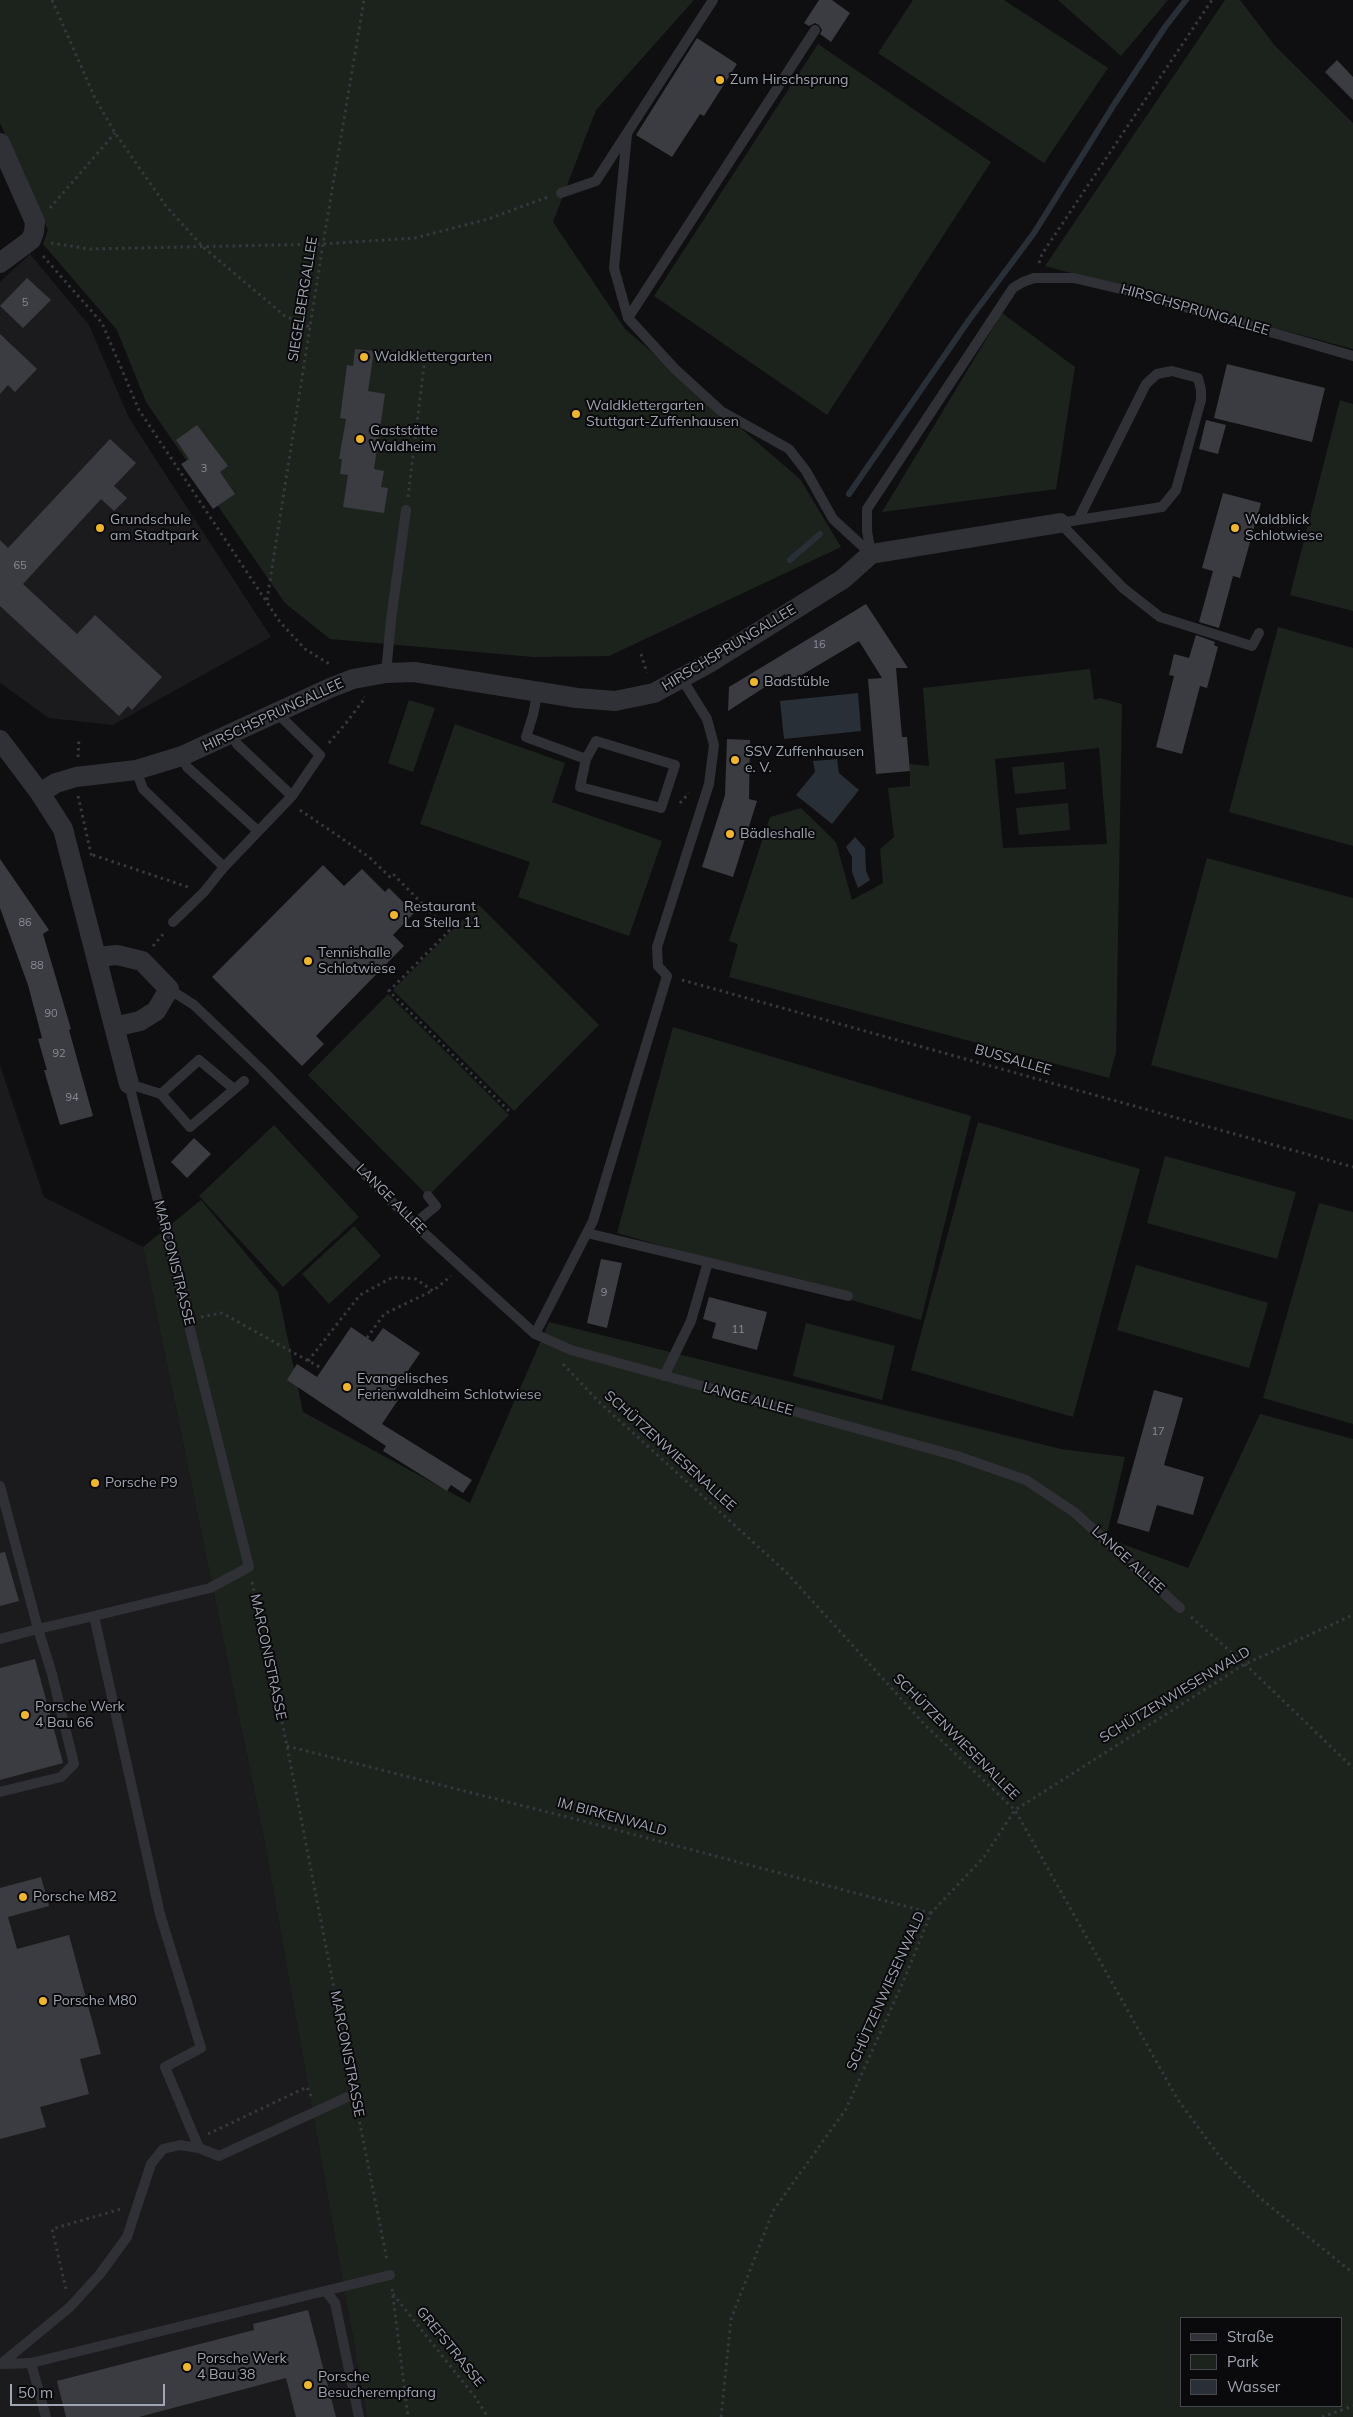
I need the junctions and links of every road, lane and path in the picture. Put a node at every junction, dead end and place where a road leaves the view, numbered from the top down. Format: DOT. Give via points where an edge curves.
graph roads {
  1 [pos="52,0"];
  2 [pos="364,0"];
  3 [pos="713,0"];
  4 [pos="1212,0"];
  5 [pos="815,30"];
  6 [pos="628,131"];
  7 [pos="115,133"];
  8 [pos="0,143"];
  9 [pos="561,193"];
  10 [pos="33,231"];
  11 [pos="323,244"];
  12 [pos="203,247"];
  13 [pos="0,263"];
  14 [pos="1034,278"];
  15 [pos="628,318"];
  16 [pos="310,327"];
  17 [pos="1353,356"];
  18 [pos="426,358"];
  19 [pos="406,510"];
  20 [pos="1069,521"];
  21 [pos="871,554"];
  22 [pos="267,601"];
  23 [pos="1258,633"];
  24 [pos="386,673"];
  25 [pos="353,679"];
  26 [pos="682,679"];
  27 [pos="538,690"];
  28 [pos="278,714"];
  29 [pos="232,734"];
  30 [pos="0,740"];
  31 [pos="320,755"];
  32 [pos="182,756"];
  33 [pos="586,759"];
  34 [pos="136,770"];
  35 [pos="709,784"];
  36 [pos="40,793"];
  37 [pos="290,799"];
  38 [pos="662,808"];
  39 [pos="258,831"];
  40 [pos="93,855"];
  41 [pos="224,867"];
  42 [pos="204,892"];
  43 [pos="173,922"];
  44 [pos="97,957"];
  45 [pos="142,961"];
  46 [pos="667,976"];
  47 [pos="169,989"];
  48 [pos="114,1027"];
  49 [pos="244,1081"];
  50 [pos="130,1084"];
  51 [pos="234,1089"];
  52 [pos="161,1094"];
  53 [pos="511,1113"];
  54 [pos="1353,1167"];
  55 [pos="428,1196"];
  56 [pos="414,1224"];
  57 [pos="587,1233"];
  58 [pos="708,1262"];
  59 [pos="461,1267"];
  60 [pos="432,1290"];
  61 [pos="848,1296"];
  62 [pos="188,1318"];
  63 [pos="535,1334"];
  64 [pos="367,1338"];
  65 [pos="558,1358"];
  66 [pos="308,1361"];
  67 [pos="323,1369"];
  68 [pos="664,1376"];
  69 [pos="0,1486"];
  70 [pos="249,1567"];
  71 [pos="1180,1608"];
  72 [pos="1353,1615"];
  73 [pos="94,1616"];
  74 [pos="38,1629"];
  75 [pos="0,1639"];
  76 [pos="1245,1664"];
  77 [pos="287,1746"];
  78 [pos="1353,1768"];
  79 [pos="0,1792"];
  80 [pos="1015,1810"];
  81 [pos="931,1913"];
  82 [pos="307,2087"];
  83 [pos="354,2094"];
  84 [pos="197,2144"];
  85 [pos="138,2204"];
  86 [pos="1353,2273"];
  87 [pos="390,2275"];
  88 [pos="326,2291"];
  89 [pos="393,2294"];
  90 [pos="70,2307"];
  91 [pos="31,2363"];
  92 [pos="2,2364"];
  93 [pos="1353,2406"];
  94 [pos="46,2417"];
  95 [pos="359,2417"];
  96 [pos="408,2417"];
  97 [pos="488,2417"];
  98 [pos="721,2417"];
  99 [pos="1322,2417"];
  1 -- 7 [label="path"];
  2 -- 11 [label="path, SIEGELBERGALLEE"];
  3 -- 6 [label="lane"];
  4 -- 14 [label="path" via="1042,254"];
  5 -- 15 [label="lane"];
  6 -- 9 [label="lane" via="596,181"];
  6 -- 15 [label="lane" via="614,268"];
  7 -- 10 [label="path"];
  7 -- 12 [label="path" via="166,206"];
  8 -- 10 [label="street"];
  9 -- 11 [label="path" via="488,220 415,238"];
  10 -- 12 [label="path" via="90,249"];
  10 -- 13 [label="street"];
  10 -- 22 [label="path" via="56,272 102,323 139,410"];
  11 -- 12 [label="path"];
  11 -- 16 [label="path, SIEGELBERGALLEE"];
  12 -- 16 [label="path" via="285,316"];
  14 -- 17 [label="lane, HIRSCHSPRUNGALLEE" via="1074,278 1129,291"];
  14 -- 21 [label="lane" via="1013,288 867,509"];
  15 -- 21 [label="lane" via="674,369 721,412 789,449 806,471 833,520"];
  16 -- 22 [label="path, SIEGELBERGALLEE"];
  18 -- 19 [label="path"];
  19 -- 24 [label="lane"];
  20 -- 20 [label="lane" via="1146,384 1157,374 1172,371 1198,378 1201,400 1176,490 1162,507"];
  20 -- 21 [label="street"];
  20 -- 23 [label="lane" via="1123,588 1160,617 1252,646"];
  21 -- 26 [label="street, HIRSCHSPRUNGALLEE" via="844,579"];
  22 -- 25 [label="path" via="280,622 305,649"];
  24 -- 25 [label="street, HIRSCHSPRUNGALLEE"];
  24 -- 27 [label="street, HIRSCHSPRUNGALLEE" via="414,672"];
  25 -- 28 [label="street, HIRSCHSPRUNGALLEE"];
  25 -- 31 [label="path" via="365,698"];
  26 -- 27 [label="street, HIRSCHSPRUNGALLEE" via="654,693 615,701"];
  26 -- 35 [label="lane" via="707,719 714,745"];
  27 -- 33 [label="lane" via="526,737"];
  28 -- 29 [label="street, HIRSCHSPRUNGALLEE"];
  28 -- 31 [label="lane"];
  29 -- 32 [label="street, HIRSCHSPRUNGALLEE"];
  29 -- 37 [label="lane" via="237,744"];
  30 -- 36 [label="street, MARCONISTRASSE"];
  31 -- 37 [label="lane"];
  32 -- 34 [label="street, HIRSCHSPRUNGALLEE"];
  32 -- 39 [label="lane" via="187,767"];
  33 -- 38 [label="lane" via="580,787"];
  33 -- 38 [label="lane" via="596,741 675,765"];
  34 -- 36 [label="street, HIRSCHSPRUNGALLEE" via="76,777 56,783"];
  34 -- 41 [label="lane" via="143,789"];
  35 -- 38 [label="path" via="696,787 674,809"];
  35 -- 46 [label="lane" via="657,947 658,966"];
  36 -- 44 [label="street, MARCONISTRASSE" via="63,830"];
  37 -- 39 [label="lane"];
  37 -- 53 [label="path" via="369,857 391,878 394,875 449,930 389,991"];
  39 -- 41 [label="lane"];
  40 -- 42 [label="path"];
  41 -- 42 [label="lane"];
  42 -- 43 [label="lane"];
  43 -- 45 [label="path"];
  44 -- 45 [label="street" via="118,955"];
  44 -- 48 [label="street, MARCONISTRASSE"];
  45 -- 47 [label="street"];
  46 -- 54 [label="path, BUSSALLEE"];
  46 -- 57 [label="lane"];
  47 -- 48 [label="street" via="156,1011 140,1021"];
  47 -- 56 [label="lane, LANGE ALLEE" via="194,1004"];
  48 -- 50 [label="street, MARCONISTRASSE"];
  49 -- 51 [label="lane"];
  50 -- 52 [label="lane"];
  50 -- 62 [label="lane, MARCONISTRASSE"];
  51 -- 52 [label="lane" via="199,1060"];
  51 -- 52 [label="lane" via="190,1127"];
  55 -- 56 [label="lane" via="436,1206"];
  56 -- 59 [label="lane, LANGE ALLEE"];
  57 -- 58 [label="lane"];
  57 -- 63 [label="lane"];
  58 -- 61 [label="lane"];
  58 -- 68 [label="lane" via="691,1321"];
  59 -- 60 [label="path"];
  59 -- 63 [label="lane, LANGE ALLEE"];
  60 -- 64 [label="path" via="384,1314"];
  60 -- 66 [label="path" via="416,1279 393,1277 360,1295"];
  62 -- 66 [label="path" via="222,1313"];
  62 -- 70 [label="lane, MARCONISTRASSE"];
  63 -- 68 [label="lane, LANGE ALLEE" via="572,1350"];
  65 -- 80 [label="path, SCHÜTZENWIESENALLEE" via="598,1401 786,1572 924,1724"];
  66 -- 67 [label="path"];
  68 -- 71 [label="lane, LANGE ALLEE" via="957,1456 1026,1480 1074,1512"];
  69 -- 74 [label="lane"];
  70 -- 73 [label="lane" via="210,1588"];
  70 -- 77 [label="path, MARCONISTRASSE"];
  71 -- 76 [label="path"];
  72 -- 76 [label="path, SCHÜTZENWIESENWALD"];
  73 -- 74 [label="lane"];
  73 -- 84 [label="lane" via="160,1914 201,2048 165,2067"];
  74 -- 75 [label="lane"];
  74 -- 79 [label="lane" via="74,1764 61,1777"];
  76 -- 78 [label="path"];
  76 -- 80 [label="path, SCHÜTZENWIESENWALD"];
  77 -- 81 [label="path, IM BIRKENWALD"];
  77 -- 83 [label="path, MARCONISTRASSE"];
  80 -- 81 [label="path, SCHÜTZENWIESENWALD" via="984,1857"];
  80 -- 86 [label="path, SCHÜTZENWIESENALLEE" via="1178,2100 1220,2157 1260,2198"];
  81 -- 98 [label="path, SCHÜTZENWIESENWALD" via="846,2109 773,2211 731,2319"];
  82 -- 84 [label="path"];
  83 -- 84 [label="lane" via="219,2156"];
  83 -- 87 [label="path, MARCONISTRASSE"];
  84 -- 85 [label="lane" via="163,2149 150,2164"];
  85 -- 90 [label="lane" via="127,2237"];
  85 -- 90 [label="path" via="52,2229"];
  87 -- 88 [label="lane"];
  87 -- 89 [label="path, MARCONISTRASSE"];
  88 -- 91 [label="lane"];
  88 -- 95 [label="lane" via="334,2303"];
  89 -- 96 [label="path, MARCONISTRASSE"];
  89 -- 97 [label="path, GREFSTRASSE" via="476,2396"];
  90 -- 92 [label="lane"];
  91 -- 92 [label="lane"];
  91 -- 94 [label="lane"];
  93 -- 99 [label="path"];
}
